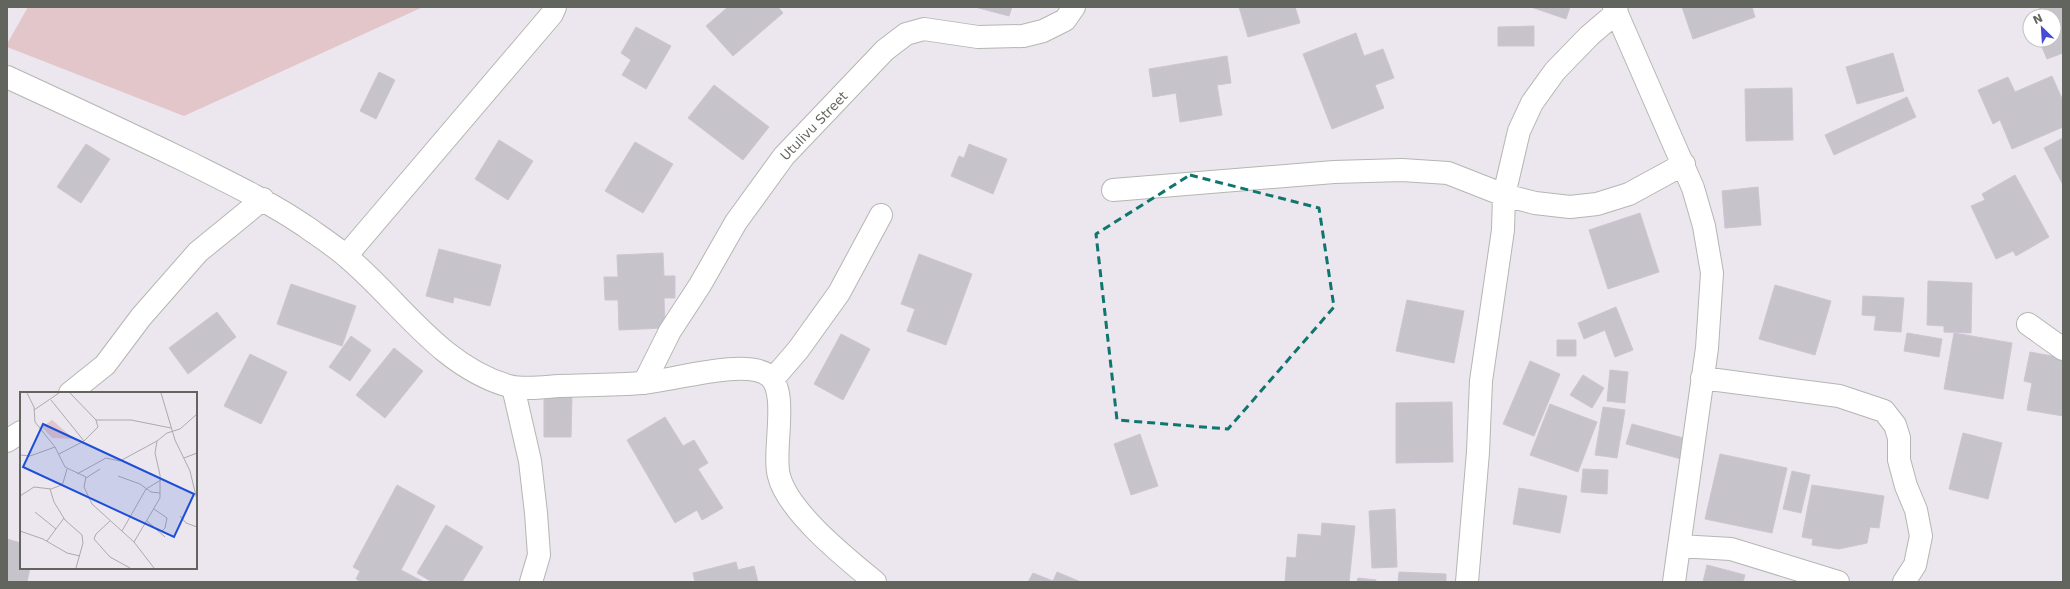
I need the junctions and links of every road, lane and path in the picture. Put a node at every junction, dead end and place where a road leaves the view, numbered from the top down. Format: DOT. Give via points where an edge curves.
graph roads {
  1 [pos="555,7"];
  2 [pos="1074,7"];
  3 [pos="1615,9"];
  4 [pos="7,78"];
  5 [pos="1684,164"];
  6 [pos="1113,190"];
  7 [pos="1504,195"];
  8 [pos="263,199"];
  9 [pos="881,215"];
  10 [pos="346,256"];
  11 [pos="2028,324"];
  12 [pos="2063,349"];
  13 [pos="773,378"];
  14 [pos="1702,378"];
  15 [pos="644,383"];
  16 [pos="512,387"];
  17 [pos="71,392"];
  18 [pos="20,433"];
  19 [pos="7,442"];
  20 [pos="1679,546"];
  21 [pos="531,582"];
  22 [pos="875,582"];
  23 [pos="1467,582"];
  24 [pos="1674,582"];
  25 [pos="1838,582"];
  26 [pos="1904,582"];
  1 -- 10 [label="street" via="552,14"];
  2 -- 15 [label="street, Utulivu Street" via="1065,20 1023,36 978,37 924,29 906,34 885,50 784,156 762,186 736,222 670,331"];
  3 -- 5 [label="street"];
  3 -- 7 [label="street" via="1560,66 1532,103 1519,131"];
  4 -- 8 [label="street" via="131,134"];
  5 -- 7 [label="street" via="1629,194 1597,204 1570,207 1535,203"];
  5 -- 14 [label="street" via="1704,226 1712,273 1707,348"];
  6 -- 7 [label="street" via="1334,172 1402,170 1448,173"];
  7 -- 23 [label="street" via="1503,230 1481,381"];
  8 -- 10 [label="street"];
  8 -- 17 [label="street" via="198,252 141,317 104,365"];
  9 -- 13 [label="street" via="839,293 798,350"];
  10 -- 16 [label="street" via="452,357 478,375"];
  11 -- 12 [label="street"];
  13 -- 15 [label="street" via="754,368 731,369"];
  13 -- 22 [label="street" via="778,391 778,476 787,497 828,542"];
  14 -- 20 [label="street"];
  14 -- 26 [label="street" via="1839,396 1884,411 1895,425 1899,438 1899,460 1922,536 1915,565"];
  15 -- 16 [label="street"];
  16 -- 21 [label="street" via="530,461 536,513 539,555"];
  18 -- 19 [label="street"];
  20 -- 24 [label="street"];
  20 -- 25 [label="street" via="1731,549"];
}
